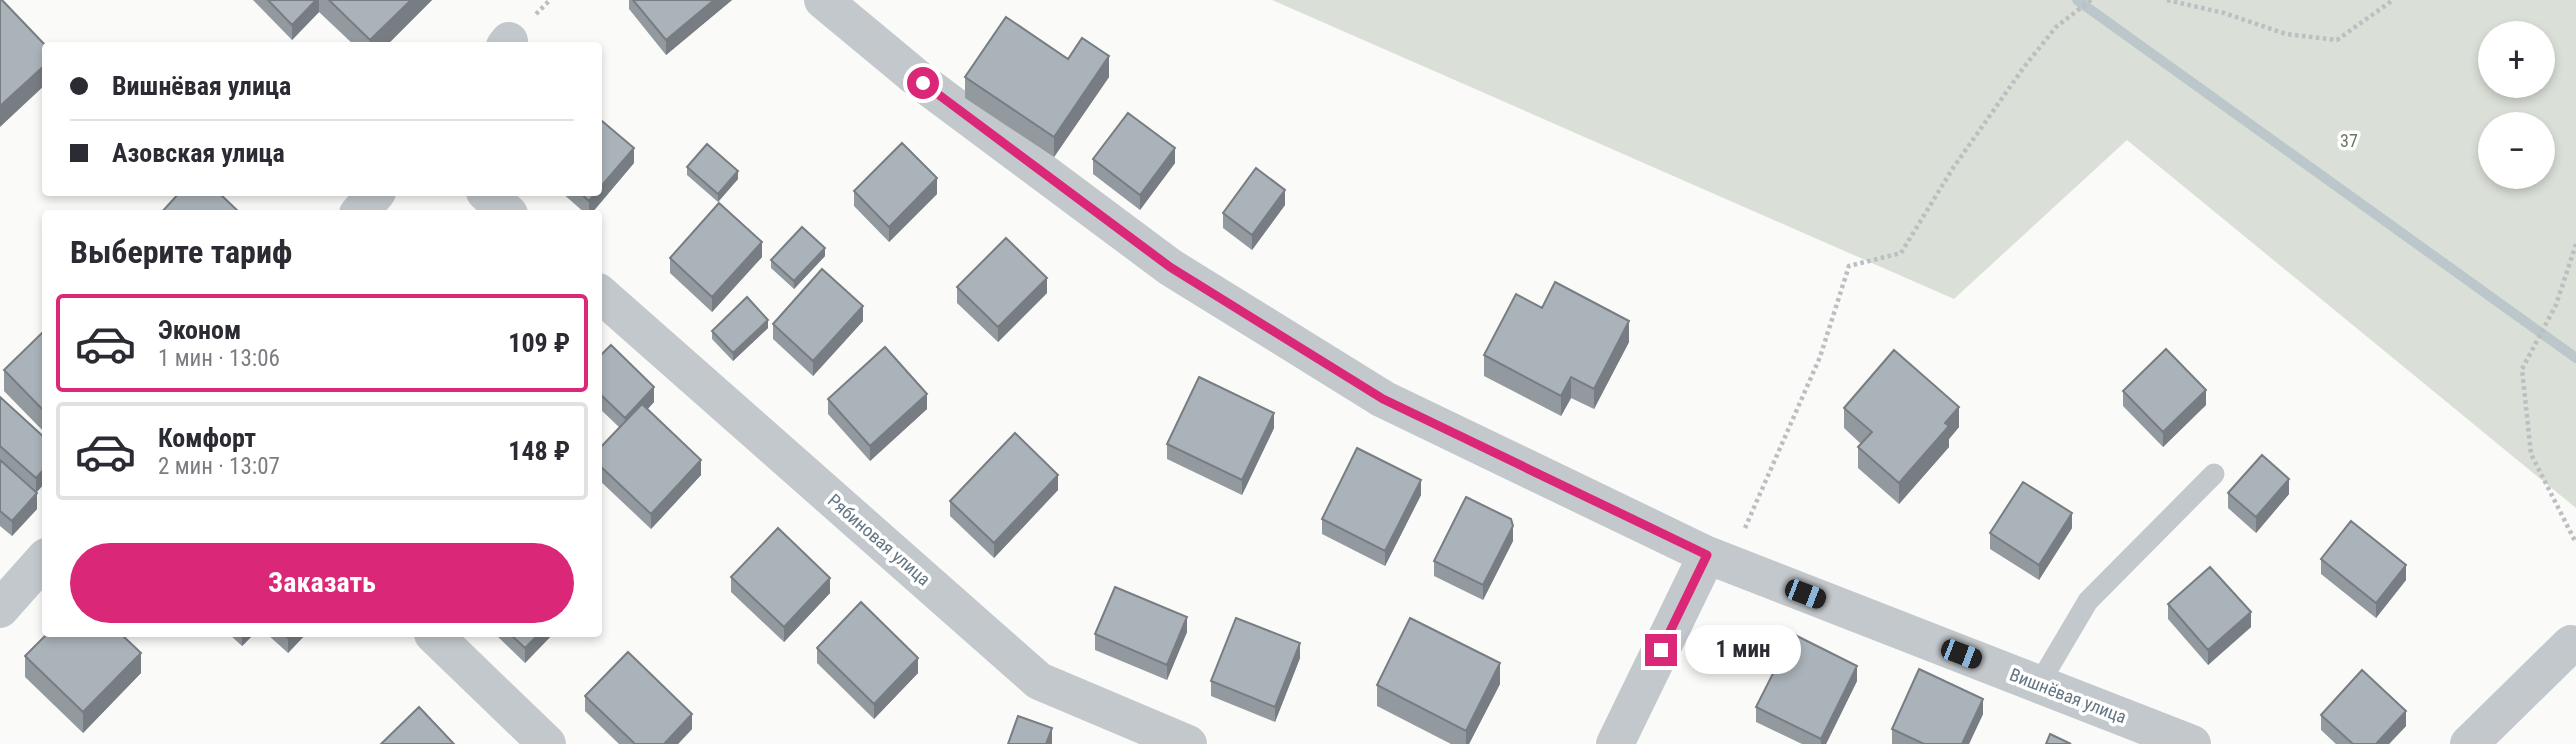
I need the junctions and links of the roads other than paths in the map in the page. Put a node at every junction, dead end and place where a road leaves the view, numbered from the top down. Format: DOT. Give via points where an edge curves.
graph roads {
  1 [pos="823,0"];
  2 [pos="374,196"];
  3 [pos="489,196"];
  4 [pos="361,210"];
  5 [pos="505,210"];
  6 [pos="602,296"];
  7 [pos="2214,474"];
  8 [pos="1718,559"];
  9 [pos="42,562"];
  10 [pos="0,609"];
  11 [pos="436,637"];
  12 [pos="2571,644"];
  13 [pos="2039,684"];
  14 [pos="547,744"];
  15 [pos="1188,744"];
  16 [pos="1615,744"];
  17 [pos="2192,744"];
  18 [pos="2469,744"];
  1 -- 8 [label="street, Вишнёвая улица" via="923,83 1170,267 1383,399"];
  2 -- 4 [label="street"];
  3 -- 5 [label="street"];
  6 -- 15 [label="street, Рябиновая улица" via="1039,681"];
  7 -- 13 [label="lane" via="2088,601"];
  8 -- 13 [label="street, Вишнёвая улица"];
  8 -- 16 [label="street"];
  9 -- 10 [label="street"];
  11 -- 14 [label="street"];
  12 -- 18 [label="street"];
  13 -- 17 [label="street, Вишнёвая улица"];
}
